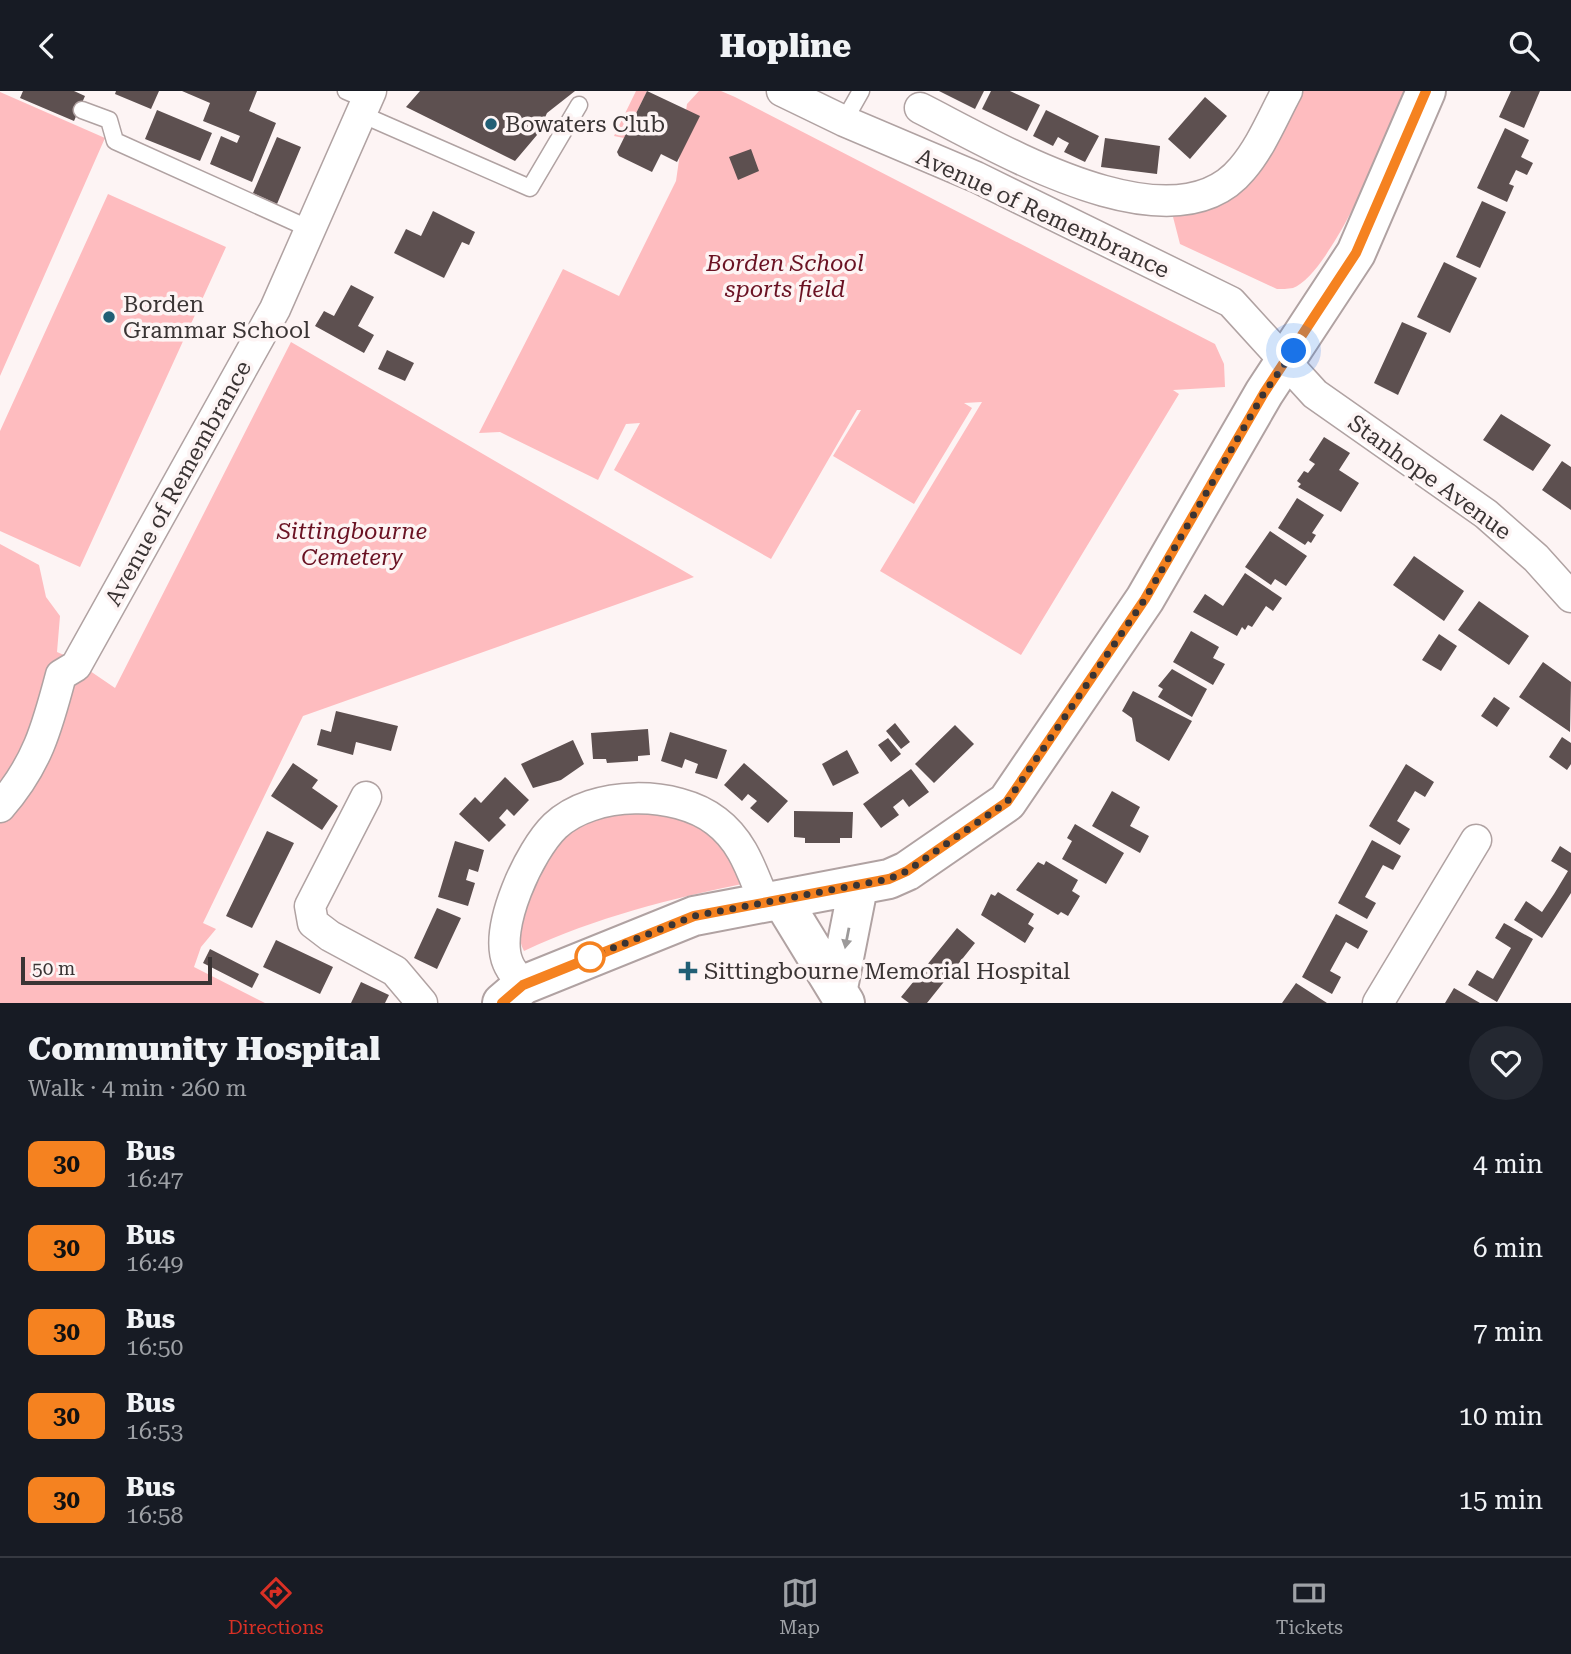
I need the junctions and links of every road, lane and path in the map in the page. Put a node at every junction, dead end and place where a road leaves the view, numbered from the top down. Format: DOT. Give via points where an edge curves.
graph roads {
  1 [pos="782,91"];
  2 [pos="861,91"];
  3 [pos="1287,91"];
  4 [pos="1426,91"];
  5 [pos="361,99"];
  6 [pos="579,105"];
  7 [pos="920,108"];
  8 [pos="82,110"];
  9 [pos="844,121"];
  10 [pos="310,229"];
  11 [pos="1285,362"];
  12 [pos="1571,597"];
  13 [pos="366,797"];
  14 [pos="0,807"];
  15 [pos="1476,840"];
  16 [pos="858,887"];
  17 [pos="774,902"];
  18 [pos="512,994"];
  19 [pos="842,996"];
  20 [pos="422,1003"];
  21 [pos="1378,1003"];
  1 -- 9 [label="street, Avenue of Remembrance"];
  2 -- 9 [label="lane"];
  3 -- 7 [label="street" via="1241,171 1218,189 1163,202 1088,188"];
  4 -- 11 [label="street" via="1356,253"];
  5 -- 6 [label="lane" via="530,188"];
  5 -- 10 [label="street, Avenue of Remembrance"];
  8 -- 10 [label="lane" via="109,120 115,141"];
  9 -- 11 [label="street, Avenue of Remembrance" via="976,177 1231,302"];
  10 -- 14 [label="street, Avenue of Remembrance" via="275,309 76,667 61,675 36,757"];
  11 -- 12 [label="street, Stanhope Avenue" via="1315,394 1486,514"];
  11 -- 16 [label="street" via="1145,599 1007,802 907,871"];
  13 -- 20 [label="street" via="310,906 313,923 395,971"];
  15 -- 21 [label="street"];
  16 -- 17 [label="street"];
  16 -- 19 [label="street, one-way"];
  17 -- 18 [label="street" via="694,916"];
  17 -- 18 [label="street" via="752,865 716,821 669,802 621,798 601,803 557,824 526,866 510,911 506,940"];
  17 -- 19 [label="street"];
}
